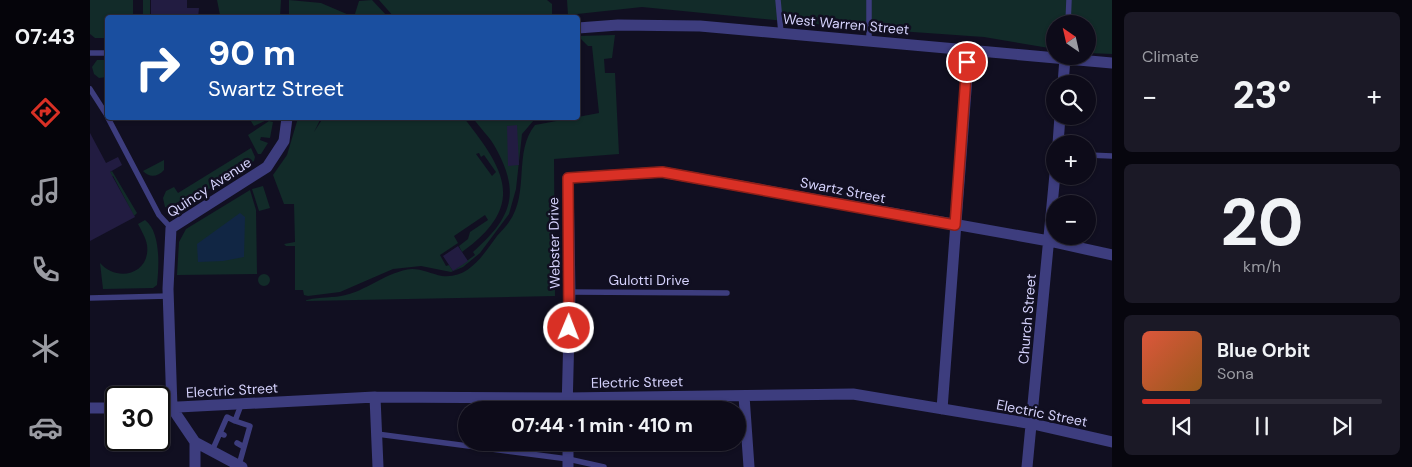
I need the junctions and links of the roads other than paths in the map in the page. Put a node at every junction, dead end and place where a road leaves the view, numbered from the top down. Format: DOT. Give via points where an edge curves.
graph roads {
  1 [pos="778,0"];
  2 [pos="869,0"];
  3 [pos="1069,0"];
  4 [pos="1068,15"];
  5 [pos="580,28"];
  6 [pos="781,33"];
  7 [pos="869,41"];
  8 [pos="969,50"];
  9 [pos="90,53"];
  10 [pos="105,53"];
  11 [pos="1046,56"];
  12 [pos="1096,61"];
  13 [pos="1112,63"];
  14 [pos="90,89"];
  15 [pos="105,112"];
  16 [pos="110,120"];
  17 [pos="287,120"];
  18 [pos="1096,155"];
  19 [pos="1112,156"];
  20 [pos="568,178"];
  21 [pos="955,225"];
  22 [pos="170,228"];
  23 [pos="1046,240"];
  24 [pos="1049,245"];
  25 [pos="1067,245"];
  26 [pos="1112,255"];
  27 [pos="570,292"];
  28 [pos="728,293"];
  29 [pos="169,296"];
  30 [pos="90,298"];
  31 [pos="744,396"];
  32 [pos="375,397"];
  33 [pos="567,398"];
  34 [pos="241,404"];
  35 [pos="90,408"];
  36 [pos="105,408"];
  37 [pos="172,408"];
  38 [pos="942,409"];
  39 [pos="235,420"];
  40 [pos="1033,424"];
  41 [pos="377,434"];
  42 [pos="194,442"];
  43 [pos="1112,442"];
  44 [pos="237,443"];
  45 [pos="244,447"];
  46 [pos="212,451"];
  47 [pos="568,463"];
  48 [pos="241,466"];
  49 [pos="195,467"];
  50 [pos="378,467"];
  51 [pos="604,467"];
  52 [pos="749,467"];
  53 [pos="1027,467"];
  1 -- 6 [label="lane"];
  2 -- 7 [label="lane"];
  3 -- 4 [label="lane"];
  5 -- 6 [label="street, West Warren Street" via="700,26"];
  6 -- 7 [label="street, West Warren Street"];
  7 -- 8 [label="street, West Warren Street"];
  8 -- 11 [label="street, West Warren Street"];
  8 -- 21 [label="street"];
  9 -- 10 [label="lane"];
  12 -- 13 [label="street, West Warren Street"];
  14 -- 15 [label="lane"];
  16 -- 22 [label="lane" via="159,215"];
  17 -- 22 [label="street, Quincy Avenue" via="284,141 267,167"];
  18 -- 19 [label="lane"];
  20 -- 21 [label="street, Swartz Street" via="662,172"];
  20 -- 27 [label="street, Webster Drive"];
  21 -- 23 [label="street, Swartz Street"];
  21 -- 38 [label="street"];
  22 -- 29 [label="street, Quincy Avenue"];
  24 -- 40 [label="street, Church Street"];
  25 -- 26 [label="street, Swartz Street"];
  27 -- 28 [label="lane, Gulotti Drive"];
  27 -- 33 [label="street, Webster Drive"];
  29 -- 30 [label="lane"];
  29 -- 37 [label="street, Quincy Avenue"];
  31 -- 33 [label="street, Electric Street"];
  31 -- 38 [label="street, Electric Street" via="853,394"];
  31 -- 52 [label="street"];
  32 -- 33 [label="street, Electric Street"];
  32 -- 34 [label="street, Electric Street"];
  32 -- 41 [label="street"];
  34 -- 37 [label="street, Electric Street"];
  34 -- 39 [label="lane"];
  35 -- 36 [label="street"];
  37 -- 42 [label="street"];
  38 -- 40 [label="street, Electric Street"];
  39 -- 45 [label="lane" via="250,426"];
  39 -- 46 [label="lane" via="227,417"];
  40 -- 43 [label="street, Electric Street"];
  40 -- 53 [label="street, Church Street"];
  41 -- 47 [label="lane"];
  41 -- 50 [label="street"];
  42 -- 46 [label="street"];
  42 -- 49 [label="street"];
  44 -- 45 [label="lane"];
  45 -- 48 [label="lane"];
  46 -- 48 [label="street"];
  47 -- 51 [label="lane"];
}
